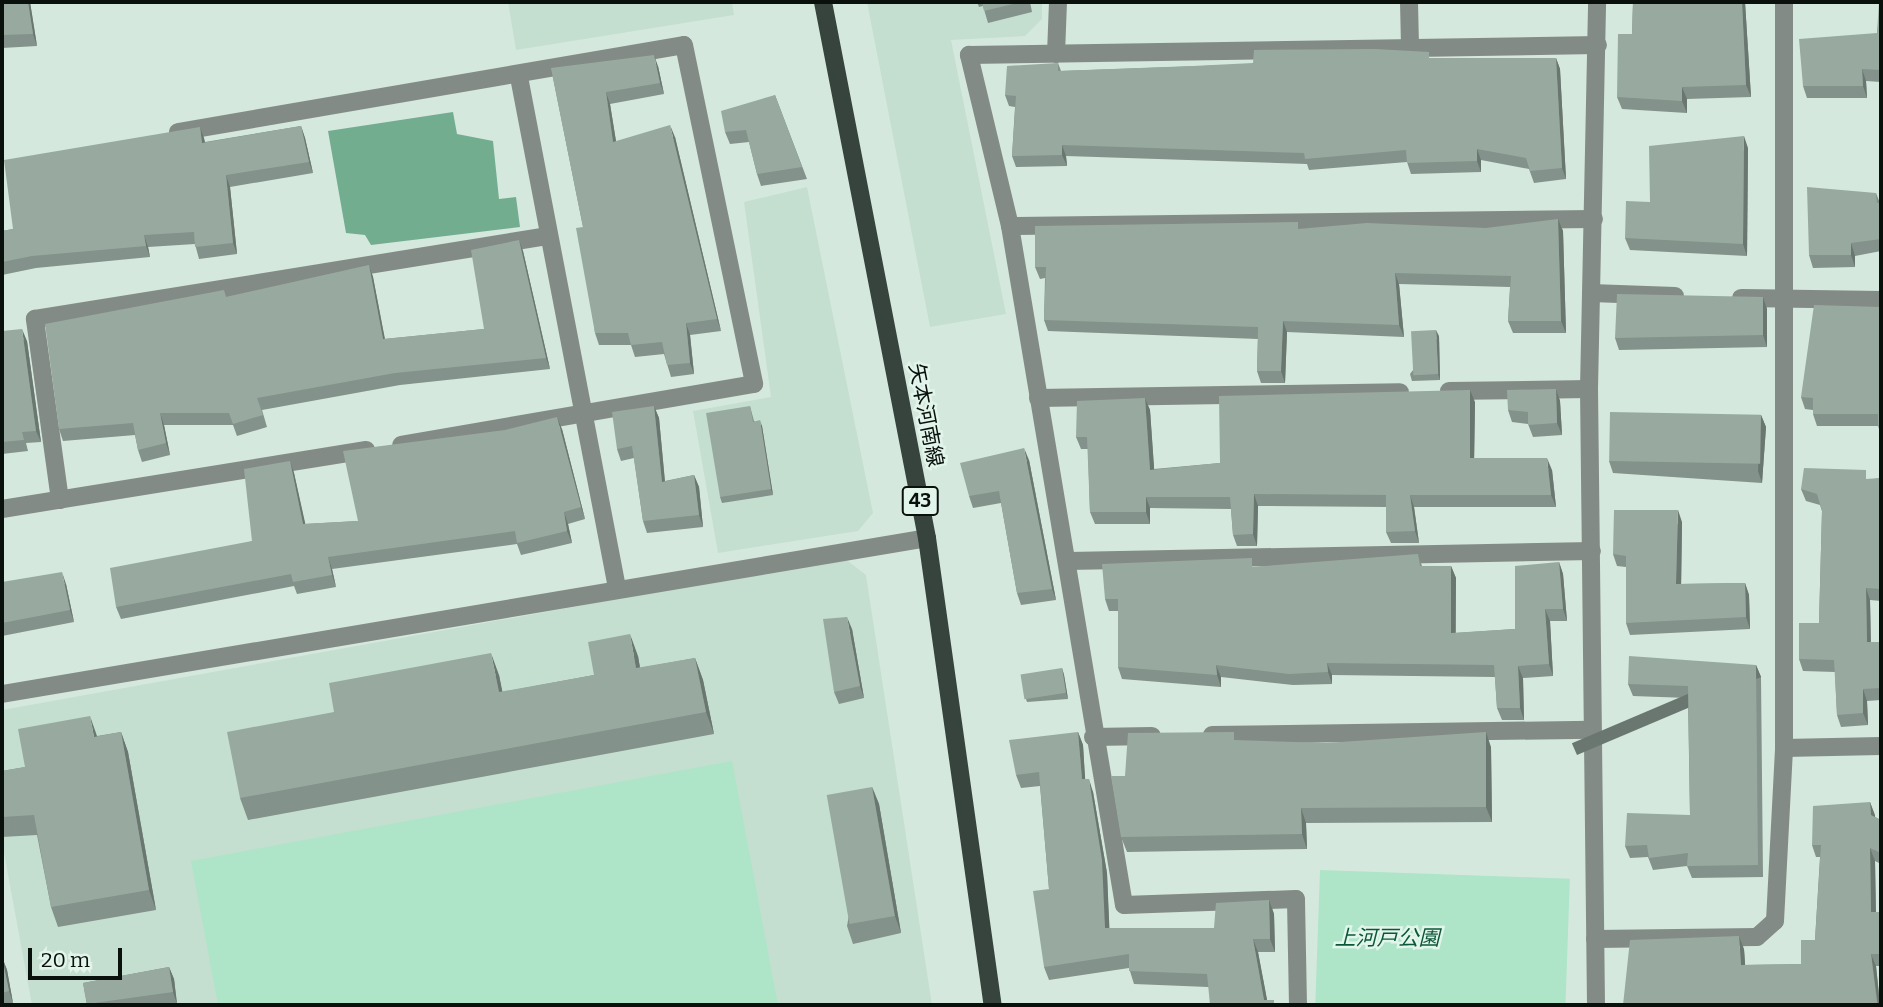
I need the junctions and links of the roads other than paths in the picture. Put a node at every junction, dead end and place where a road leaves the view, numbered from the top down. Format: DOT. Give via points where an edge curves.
graph roads {
  1 [pos="822,2"];
  2 [pos="1058,2"];
  3 [pos="1409,2"];
  4 [pos="1597,2"];
  5 [pos="1784,2"];
  6 [pos="1598,45"];
  7 [pos="1410,46"];
  8 [pos="1056,54"];
  9 [pos="519,77"];
  10 [pos="152,136"];
  11 [pos="1594,219"];
  12 [pos="1010,226"];
  13 [pos="548,236"];
  14 [pos="1591,293"];
  15 [pos="1786,299"];
  16 [pos="1881,300"];
  17 [pos="1589,389"];
  18 [pos="1038,398"];
  19 [pos="583,415"];
  20 [pos="60,500"];
  21 [pos="2,509"];
  22 [pos="927,538"];
  23 [pos="1591,551"];
  24 [pos="1069,561"];
  25 [pos="617,588"];
  26 [pos="2,694"];
  27 [pos="1592,730"];
  28 [pos="1093,737"];
  29 [pos="1881,746"];
  30 [pos="1784,748"];
  31 [pos="1595,939"];
  32 [pos="993,1005"];
  33 [pos="1298,1005"];
  34 [pos="1597,1005"];
  1 -- 22 [label="main road, 矢本河南線 / 43"];
  2 -- 8 [label="street"];
  3 -- 7 [label="street"];
  4 -- 6 [label="street"];
  5 -- 15 [label="street"];
  6 -- 7 [label="street"];
  6 -- 11 [label="street"];
  7 -- 8 [label="street"];
  8 -- 12 [label="street" via="969,55"];
  9 -- 10 [label="street"];
  9 -- 13 [label="street"];
  9 -- 19 [label="street" via="684,45 754,384"];
  11 -- 12 [label="street"];
  11 -- 14 [label="street"];
  12 -- 18 [label="street"];
  13 -- 19 [label="street"];
  13 -- 20 [label="street" via="35,319"];
  14 -- 15 [label="street"];
  14 -- 17 [label="street"];
  15 -- 16 [label="street"];
  15 -- 30 [label="street"];
  17 -- 18 [label="street"];
  17 -- 23 [label="street"];
  18 -- 24 [label="street"];
  19 -- 20 [label="street"];
  19 -- 25 [label="street"];
  20 -- 21 [label="street"];
  22 -- 25 [label="street"];
  22 -- 32 [label="main road, 矢本河南線 / 43"];
  23 -- 24 [label="street"];
  23 -- 27 [label="street"];
  24 -- 28 [label="street"];
  25 -- 26 [label="street"];
  27 -- 28 [label="street"];
  27 -- 31 [label="street"];
  28 -- 33 [label="street" via="1124,905 1296,899"];
  29 -- 30 [label="street"];
  30 -- 31 [label="street" via="1775,921 1757,937"];
  31 -- 34 [label="street"];
}
